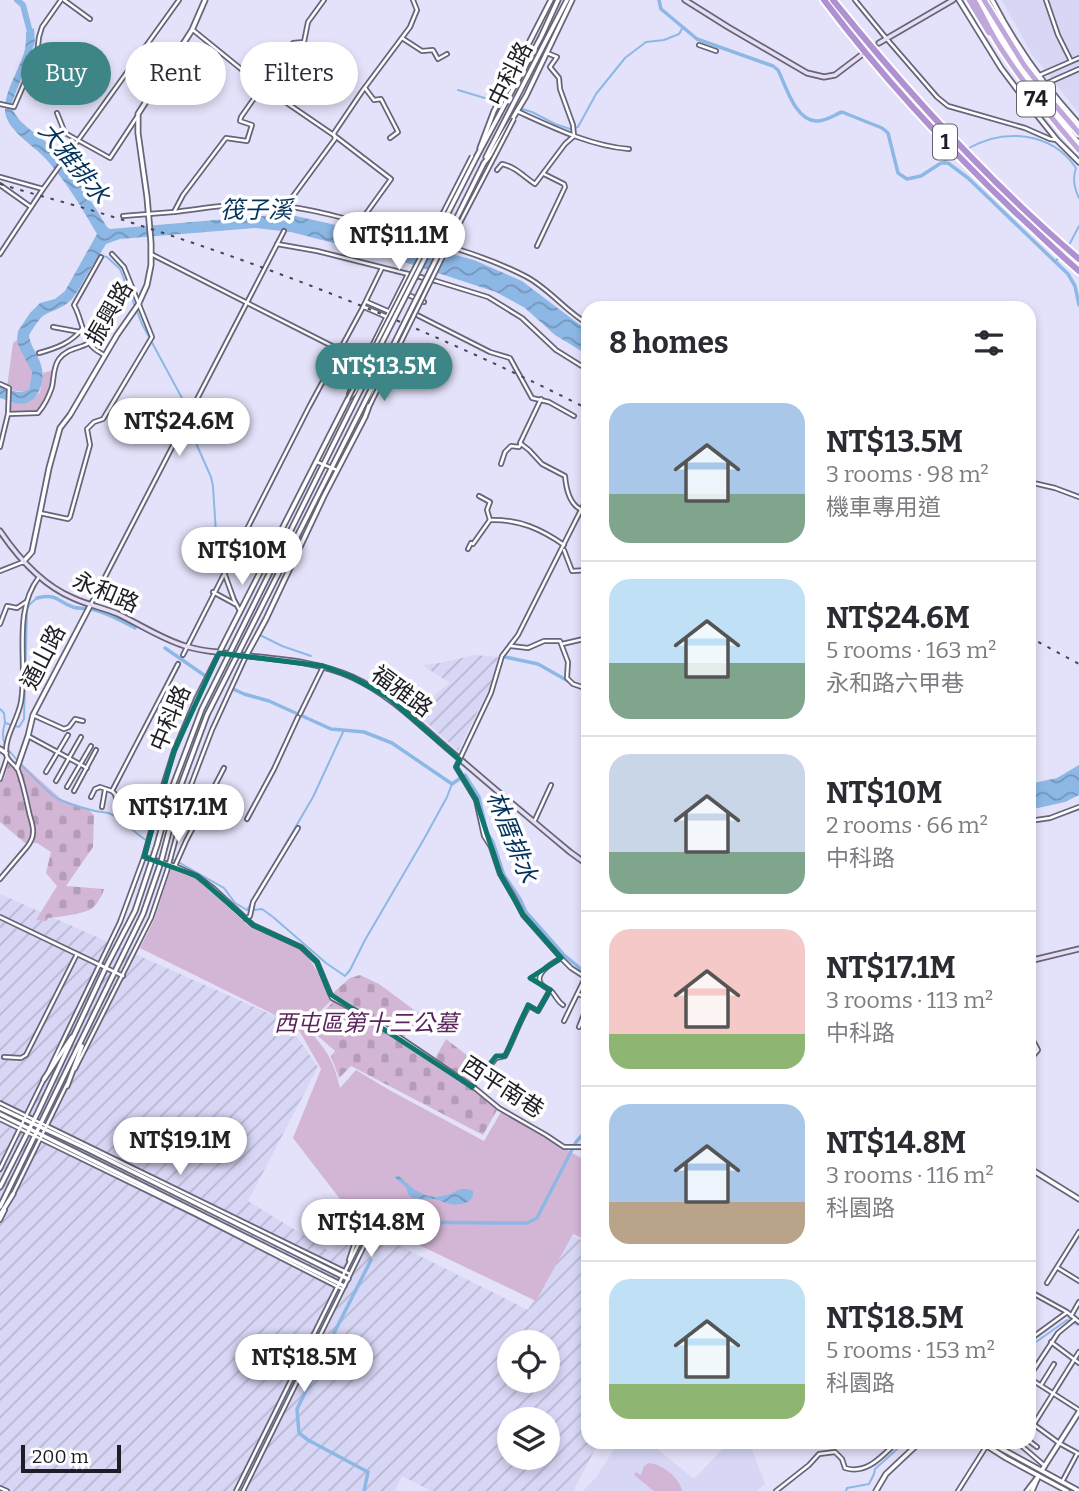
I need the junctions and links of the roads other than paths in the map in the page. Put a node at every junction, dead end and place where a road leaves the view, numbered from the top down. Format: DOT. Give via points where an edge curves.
graph roads {
  1 [pos="63,0"];
  2 [pos="179,0"];
  3 [pos="205,0"];
  4 [pos="324,0"];
  5 [pos="413,0"];
  6 [pos="551,0"];
  7 [pos="558,0"];
  8 [pos="566,0"];
  9 [pos="572,0"];
  10 [pos="685,0"];
  11 [pos="824,0"];
  12 [pos="833,0"];
  13 [pos="855,0"];
  14 [pos="953,0"];
  15 [pos="959,0"];
  16 [pos="981,0"];
  17 [pos="1046,0"];
  18 [pos="90,19"];
  19 [pos="192,30"];
  20 [pos="402,38"];
  21 [pos="886,38"];
  22 [pos="38,42"];
  23 [pos="304,42"];
  24 [pos="879,43"];
  25 [pos="699,45"];
  26 [pos="716,51"];
  27 [pos="547,53"];
  28 [pos="864,53"];
  29 [pos="447,54"];
  30 [pos="1079,58"];
  31 [pos="1072,61"];
  32 [pos="240,68"];
  33 [pos="1079,69"];
  34 [pos="1039,75"];
  35 [pos="1045,84"];
  36 [pos="365,88"];
  37 [pos="21,91"];
  38 [pos="1,105"];
  39 [pos="249,105"];
  40 [pos="290,105"];
  41 [pos="519,112"];
  42 [pos="57,114"];
  43 [pos="138,114"];
  44 [pos="514,119"];
  45 [pos="1079,124"];
  46 [pos="1079,133"];
  47 [pos="335,136"];
  48 [pos="574,136"];
  49 [pos="390,138"];
  50 [pos="79,139"];
  51 [pos="1058,140"];
  52 [pos="1079,141"];
  53 [pos="629,149"];
  54 [pos="1079,150"];
  55 [pos="475,156"];
  56 [pos="1079,162"];
  57 [pos="484,163"];
  58 [pos="497,170"];
  59 [pos="543,174"];
  60 [pos="0,177"];
  61 [pos="0,185"];
  62 [pos="43,189"];
  63 [pos="31,207"];
  64 [pos="285,208"];
  65 [pos="174,212"];
  66 [pos="149,214"];
  67 [pos="123,216"];
  68 [pos="360,222"];
  69 [pos="284,231"];
  70 [pos="277,244"];
  71 [pos="537,246"];
  72 [pos="0,254"];
  73 [pos="112,254"];
  74 [pos="152,254"];
  75 [pos="101,257"];
  76 [pos="1079,259"];
  77 [pos="382,268"];
  78 [pos="1079,271"];
  79 [pos="408,274"];
  80 [pos="400,291"];
  81 [pos="366,301"];
  82 [pos="246,302"];
  83 [pos="424,302"];
  84 [pos="138,305"];
  85 [pos="363,307"];
  86 [pos="390,312"];
  87 [pos="418,315"];
  88 [pos="387,317"];
  89 [pos="581,319"];
  90 [pos="53,327"];
  91 [pos="81,330"];
  92 [pos="89,343"];
  93 [pos="340,351"];
  94 [pos="39,353"];
  95 [pos="105,355"];
  96 [pos="373,360"];
  97 [pos="384,364"];
  98 [pos="581,366"];
  99 [pos="0,384"];
  100 [pos="348,399"];
  101 [pos="541,400"];
  102 [pos="370,405"];
  103 [pos="8,414"];
  104 [pos="574,416"];
  105 [pos="521,444"];
  106 [pos="0,447"];
  107 [pos="317,461"];
  108 [pos="323,464"];
  109 [pos="502,464"];
  110 [pos="331,468"];
  111 [pos="337,470"];
  112 [pos="1036,484"];
  113 [pos="479,496"];
  114 [pos="1079,497"];
  115 [pos="581,510"];
  116 [pos="40,513"];
  117 [pos="490,520"];
  118 [pos="0,531"];
  119 [pos="563,547"];
  120 [pos="468,550"];
  121 [pos="23,562"];
  122 [pos="581,570"];
  123 [pos="0,571"];
  124 [pos="224,572"];
  125 [pos="39,577"];
  126 [pos="213,593"];
  127 [pos="26,602"];
  128 [pos="91,604"];
  129 [pos="236,604"];
  130 [pos="240,611"];
  131 [pos="0,624"];
  132 [pos="581,640"];
  133 [pos="562,644"];
  134 [pos="510,646"];
  135 [pos="187,647"];
  136 [pos="219,653"];
  137 [pos="229,654"];
  138 [pos="183,655"];
  139 [pos="236,655"];
  140 [pos="246,656"];
  141 [pos="178,664"];
  142 [pos="323,666"];
  143 [pos="581,687"];
  144 [pos="33,715"];
  145 [pos="83,721"];
  146 [pos="68,735"];
  147 [pos="28,736"];
  148 [pos="81,737"];
  149 [pos="91,746"];
  150 [pos="0,749"];
  151 [pos="96,750"];
  152 [pos="7,751"];
  153 [pos="58,751"];
  154 [pos="69,758"];
  155 [pos="460,760"];
  156 [pos="18,763"];
  157 [pos="80,764"];
  158 [pos="87,768"];
  159 [pos="224,768"];
  160 [pos="46,772"];
  161 [pos="0,779"];
  162 [pos="56,781"];
  163 [pos="551,785"];
  164 [pos="67,787"];
  165 [pos="106,788"];
  166 [pos="74,791"];
  167 [pos="112,791"];
  168 [pos="91,797"];
  169 [pos="102,807"];
  170 [pos="1079,807"];
  171 [pos="133,816"];
  172 [pos="247,819"];
  173 [pos="1036,820"];
  174 [pos="534,822"];
  175 [pos="298,828"];
  176 [pos="144,857"];
  177 [pos="152,859"];
  178 [pos="581,859"];
  179 [pos="161,862"];
  180 [pos="169,864"];
  181 [pos="175,866"];
  182 [pos="0,879"];
  183 [pos="0,917"];
  184 [pos="246,919"];
  185 [pos="1079,949"];
  186 [pos="77,954"];
  187 [pos="561,958"];
  188 [pos="1036,959"];
  189 [pos="99,964"];
  190 [pos="106,967"];
  191 [pos="114,971"];
  192 [pos="581,974"];
  193 [pos="122,975"];
  194 [pos="581,989"];
  195 [pos="550,990"];
  196 [pos="578,994"];
  197 [pos="581,995"];
  198 [pos="563,1006"];
  199 [pos="91,1021"];
  200 [pos="564,1021"];
  201 [pos="581,1022"];
  202 [pos="79,1026"];
  203 [pos="579,1027"];
  204 [pos="4,1057"];
  205 [pos="44,1079"];
  206 [pos="66,1086"];
  207 [pos="472,1087"];
  208 [pos="0,1102"];
  209 [pos="0,1108"];
  210 [pos="0,1114"];
  211 [pos="0,1119"];
  212 [pos="24,1120"];
  213 [pos="32,1124"];
  214 [pos="42,1128"];
  215 [pos="19,1129"];
  216 [pos="27,1134"];
  217 [pos="37,1138"];
  218 [pos="581,1148"];
  219 [pos="0,1169"];
  220 [pos="1036,1172"];
  221 [pos="0,1187"];
  222 [pos="13,1194"];
  223 [pos="1079,1199"];
  224 [pos="0,1207"];
  225 [pos="0,1218"];
  226 [pos="368,1225"];
  227 [pos="373,1228"];
  228 [pos="1079,1232"];
  229 [pos="391,1241"];
  230 [pos="1074,1241"];
  231 [pos="1079,1244"];
  232 [pos="348,1265"];
  233 [pos="1057,1267"];
  234 [pos="346,1275"];
  235 [pos="1079,1281"];
  236 [pos="1047,1283"];
  237 [pos="341,1286"];
  238 [pos="1036,1295"];
  239 [pos="1079,1302"];
  240 [pos="1067,1312"];
  241 [pos="1073,1318"];
  242 [pos="1079,1322"];
  243 [pos="1036,1335"];
  244 [pos="1051,1342"];
  245 [pos="1079,1352"];
  246 [pos="1074,1359"];
  247 [pos="1079,1363"];
  248 [pos="1055,1364"];
  249 [pos="1036,1366"];
  250 [pos="1036,1382"];
  251 [pos="1041,1385"];
  252 [pos="1054,1393"];
  253 [pos="1079,1411"];
  254 [pos="1036,1421"];
  255 [pos="1036,1426"];
  256 [pos="1059,1443"];
  257 [pos="889,1449"];
  258 [pos="913,1449"];
  259 [pos="984,1449"];
  260 [pos="998,1449"];
  261 [pos="1028,1449"];
  262 [pos="1078,1454"];
  263 [pos="1045,1466"];
  264 [pos="1040,1474"];
  265 [pos="1062,1482"];
  266 [pos="1079,1484"];
  267 [pos="0,1488"];
  268 [pos="1078,1490"];
  269 [pos="8,1491"];
  270 [pos="236,1491"];
  271 [pos="243,1491"];
  272 [pos="776,1491"];
  273 [pos="876,1491"];
  274 [pos="958,1491"];
  275 [pos="1027,1491"];
  276 [pos="1032,1491"];
  277 [pos="1067,1491"];
  1 -- 18 [label="street"];
  1 -- 22 [label="street" via="42,27"];
  2 -- 50 [label="street"];
  3 -- 19 [label="street"];
  4 -- 23 [label="street" via="308,22"];
  5 -- 20 [label="street" via="418,10"];
  6 -- 55 [label="street, 中科路"];
  7 -- 55 [label="street, 中科路"];
  8 -- 57 [label="street, 中科路"];
  9 -- 27 [label="street, 中科路"];
  10 -- 28 [label="main road" via="815,76 835,75"];
  11 -- 78 [label="highway, 1" via="914,110"];
  12 -- 76 [label="highway, 1" via="983,169"];
  13 -- 21 [label="street"];
  14 -- 21 [label="main road"];
  15 -- 51 [label="street" via="1001,68"];
  16 -- 34 [label="street"];
  16 -- 46 [label="highway, 74" via="1024,65"];
  16 -- 52 [label="street" via="1028,79"];
  16 -- 54 [label="highway, 74" via="986,28"];
  17 -- 31 [label="street"];
  19 -- 32 [label="street"];
  19 -- 43 [label="street"];
  20 -- 29 [label="street" via="422,51 433,50 438,59"];
  20 -- 36 [label="street"];
  21 -- 24 [label="main road"];
  21 -- 51 [label="street" via="948,106"];
  25 -- 26 [label="street"];
  27 -- 48 [label="street" via="557,57 550,67 559,78"];
  27 -- 57 [label="street, 中科路"];
  30 -- 31 [label="street"];
  31 -- 34 [label="street"];
  33 -- 35 [label="street"];
  34 -- 35 [label="street"];
  35 -- 45 [label="street"];
  36 -- 47 [label="street"];
  36 -- 49 [label="street" via="386,107 398,132"];
  37 -- 38 [label="street" via="15,107"];
  39 -- 65 [label="street" via="240,121 252,124 247,141 226,138"];
  40 -- 47 [label="street"];
  41 -- 48 [label="street"];
  42 -- 50 [label="street" via="65,133"];
  43 -- 50 [label="street" via="110,158"];
  43 -- 66 [label="street, 振興路"];
  44 -- 102 [label="street, bridge"];
  47 -- 64 [label="street"];
  47 -- 68 [label="street" via="391,179"];
  48 -- 53 [label="street"];
  48 -- 59 [label="street"];
  50 -- 62 [label="street"];
  51 -- 56 [label="street"];
  55 -- 96 [label="street, bridge"];
  55 -- 100 [label="street, bridge"];
  57 -- 97 [label="street, bridge"];
  58 -- 59 [label="street" via="505,164 534,184"];
  59 -- 71 [label="street" via="565,187"];
  60 -- 62 [label="street"];
  61 -- 63 [label="street"];
  62 -- 63 [label="street"];
  63 -- 72 [label="street"];
  64 -- 65 [label="street" via="258,204"];
  64 -- 68 [label="street"];
  65 -- 66 [label="street"];
  66 -- 67 [label="street"];
  66 -- 74 [label="street, 振興路"];
  68 -- 89 [label="street" via="472,254 524,275"];
  69 -- 70 [label="street"];
  70 -- 77 [label="street"];
  70 -- 82 [label="street"];
  73 -- 84 [label="street" via="124,267"];
  74 -- 82 [label="street"];
  74 -- 84 [label="street, 振興路"];
  75 -- 91 [label="street" via="74,305"];
  77 -- 79 [label="street"];
  77 -- 81 [label="street"];
  79 -- 80 [label="street, 中科路"];
  79 -- 98 [label="street" via="488,297 523,318 556,350"];
  80 -- 83 [label="street"];
  80 -- 86 [label="street, 中科路"];
  81 -- 85 [label="street"];
  81 -- 86 [label="street"];
  82 -- 93 [label="street"];
  82 -- 128 [label="street"];
  84 -- 95 [label="street, 振興路"];
  84 -- 116 [label="street" via="152,337 103,419 87,429 90,445 70,517"];
  85 -- 88 [label="street"];
  85 -- 93 [label="street"];
  86 -- 88 [label="street, 中科路"];
  87 -- 101 [label="street" via="510,358 532,398"];
  88 -- 100 [label="street, 中科路"];
  90 -- 91 [label="street"];
  91 -- 92 [label="street"];
  91 -- 94 [label="street" via="68,343"];
  92 -- 95 [label="street"];
  92 -- 103 [label="street" via="59,359 38,412"];
  93 -- 124 [label="street"];
  95 -- 116 [label="street, 振興路" via="60,428"];
  96 -- 100 [label="street"];
  96 -- 108 [label="street, 中科路"];
  97 -- 102 [label="street, 中科路"];
  97 -- 110 [label="street, 中科路"];
  99 -- 103 [label="street" via="9,388"];
  100 -- 107 [label="street, 中科路"];
  101 -- 104 [label="street"];
  101 -- 105 [label="street"];
  102 -- 111 [label="street, 中科路"];
  103 -- 106 [label="street"];
  105 -- 109 [label="street" via="505,451"];
  105 -- 115 [label="street" via="542,464 565,476 568,494"];
  107 -- 108 [label="street"];
  107 -- 130 [label="street, 中科路"];
  108 -- 110 [label="street"];
  108 -- 137 [label="street, 中科路"];
  110 -- 111 [label="street"];
  110 -- 139 [label="street, 中科路"];
  111 -- 140 [label="street, 中科路"];
  112 -- 114 [label="street"];
  113 -- 117 [label="street" via="490,502"];
  115 -- 119 [label="street"];
  116 -- 121 [label="street, 振興路" via="32,552"];
  117 -- 119 [label="street" via="536,528"];
  117 -- 120 [label="street"];
  118 -- 121 [label="main road, 永和路"];
  119 -- 122 [label="street" via="573,571"];
  119 -- 134 [label="street"];
  121 -- 123 [label="street"];
  121 -- 125 [label="main road, 永和路"];
  124 -- 126 [label="street"];
  124 -- 129 [label="street"];
  125 -- 127 [label="street"];
  125 -- 128 [label="main road, 永和路"];
  126 -- 129 [label="street"];
  126 -- 135 [label="street"];
  127 -- 131 [label="street" via="18,608 7,606"];
  127 -- 152 [label="street" via="21,703"];
  128 -- 135 [label="main road, 永和路"];
  128 -- 144 [label="street, 通山路"];
  129 -- 130 [label="street"];
  130 -- 136 [label="street, 中科路"];
  132 -- 133 [label="street"];
  133 -- 134 [label="street" via="547,640 528,648"];
  133 -- 143 [label="street" via="567,678"];
  134 -- 155 [label="street"];
  135 -- 136 [label="main road, 永和路"];
  135 -- 138 [label="street"];
  136 -- 137 [label="main road, 福雅路"];
  136 -- 176 [label="street, 中科路" via="174,751"];
  137 -- 139 [label="main road, 福雅路"];
  137 -- 177 [label="street, 中科路" via="184,752"];
  139 -- 140 [label="main road, 福雅路"];
  139 -- 179 [label="street, 中科路" via="181,785"];
  140 -- 142 [label="main road, 福雅路"];
  140 -- 180 [label="street, 中科路" via="189,790"];
  141 -- 167 [label="street"];
  142 -- 155 [label="main road, 福雅路" via="388,696"];
  142 -- 172 [label="street"];
  144 -- 145 [label="street" via="64,729 75,719"];
  144 -- 147 [label="street, 通山路"];
  146 -- 153 [label="street"];
  147 -- 153 [label="street"];
  147 -- 156 [label="street, 通山路"];
  148 -- 154 [label="street"];
  149 -- 157 [label="street"];
  150 -- 152 [label="street"];
  151 -- 158 [label="street"];
  152 -- 156 [label="street"];
  152 -- 161 [label="street"];
  153 -- 154 [label="street"];
  153 -- 160 [label="street"];
  154 -- 157 [label="street"];
  154 -- 162 [label="street"];
  155 -- 174 [label="main road, 福雅路"];
  155 -- 187 [label="street" via="456,766 477,800 484,836 500,874 523,915"];
  156 -- 182 [label="street" via="33,833"];
  157 -- 158 [label="street"];
  157 -- 164 [label="street"];
  158 -- 166 [label="street"];
  159 -- 181 [label="street"];
  163 -- 174 [label="street"];
  165 -- 167 [label="street"];
  165 -- 168 [label="street" via="95,789"];
  165 -- 169 [label="street"];
  167 -- 171 [label="street"];
  170 -- 173 [label="street"];
  174 -- 178 [label="main road, 福雅路"];
  175 -- 184 [label="street"];
  176 -- 177 [label="street"];
  176 -- 189 [label="street, 中科路"];
  177 -- 179 [label="street"];
  177 -- 190 [label="street, 中科路" via="135,911"];
  179 -- 180 [label="street"];
  179 -- 191 [label="street, 中科路" via="143,914"];
  180 -- 181 [label="street"];
  180 -- 193 [label="street, 中科路" via="150,918"];
  181 -- 184 [label="street" via="197,876"];
  183 -- 186 [label="street"];
  184 -- 207 [label="street, 西平南巷" via="308,952 332,998 380,1024"];
  185 -- 188 [label="main road"];
  186 -- 189 [label="street"];
  186 -- 204 [label="street" via="26,1055"];
  187 -- 192 [label="street"];
  187 -- 195 [label="street" via="541,974 540,982"];
  189 -- 190 [label="street"];
  189 -- 205 [label="street, 中科路"];
  190 -- 191 [label="street"];
  190 -- 202 [label="street, 中科路"];
  191 -- 193 [label="street"];
  191 -- 199 [label="street, 中科路"];
  193 -- 206 [label="street, 中科路"];
  194 -- 196 [label="street"];
  195 -- 198 [label="street"];
  195 -- 207 [label="street" via="538,1010 529,1006 505,1056 484,1068"];
  196 -- 197 [label="street"];
  196 -- 200 [label="street"];
  199 -- 206 [label="street"];
  199 -- 214 [label="street, 中科路"];
  201 -- 203 [label="street"];
  202 -- 205 [label="street"];
  202 -- 213 [label="street, 中科路"];
  205 -- 212 [label="street, 中科路"];
  206 -- 214 [label="street, 中科路"];
  207 -- 218 [label="street, 西平南巷" via="564,1147"];
  208 -- 212 [label="street"];
  209 -- 212 [label="street"];
  210 -- 212 [label="street"];
  211 -- 215 [label="street"];
  212 -- 213 [label="street"];
  212 -- 215 [label="street, 中科路"];
  213 -- 214 [label="street"];
  213 -- 216 [label="street, 中科路"];
  214 -- 217 [label="street, 中科路"];
  214 -- 234 [label="street"];
  214 -- 237 [label="street"];
  215 -- 216 [label="street"];
  215 -- 219 [label="street, 中科路"];
  216 -- 217 [label="street"];
  216 -- 221 [label="street, 中科路"];
  217 -- 222 [label="street, 中科路"];
  217 -- 224 [label="street, 中科路"];
  217 -- 237 [label="street"];
  220 -- 223 [label="street"];
  222 -- 225 [label="street"];
  226 -- 227 [label="street"];
  226 -- 232 [label="street"];
  226 -- 232 [label="street" via="362,1221"];
  227 -- 229 [label="street"];
  227 -- 234 [label="street"];
  228 -- 230 [label="street"];
  230 -- 231 [label="street"];
  230 -- 233 [label="street"];
  232 -- 234 [label="street"];
  233 -- 235 [label="street"];
  233 -- 236 [label="street"];
  234 -- 237 [label="street"];
  237 -- 270 [label="street"];
  237 -- 271 [label="street"];
  238 -- 240 [label="street"];
  239 -- 241 [label="street"];
  240 -- 241 [label="street"];
  240 -- 243 [label="street"];
  241 -- 242 [label="street"];
  241 -- 244 [label="street"];
  244 -- 246 [label="street"];
  244 -- 249 [label="street"];
  245 -- 246 [label="street"];
  246 -- 247 [label="street"];
  246 -- 252 [label="street"];
  248 -- 251 [label="street"];
  250 -- 251 [label="street"];
  251 -- 252 [label="street"];
  252 -- 253 [label="street"];
  252 -- 254 [label="street"];
  253 -- 256 [label="street"];
  255 -- 256 [label="street"];
  256 -- 262 [label="street"];
  256 -- 263 [label="street"];
  257 -- 272 [label="street" via="871,1466 852,1470 845,1468 839,1453 824,1452"];
  258 -- 273 [label="street" via="886,1474"];
  259 -- 274 [label="street"];
  260 -- 264 [label="street"];
  261 -- 263 [label="street"];
  262 -- 265 [label="street"];
  263 -- 264 [label="street"];
  264 -- 265 [label="street"];
  264 -- 275 [label="street"];
  264 -- 276 [label="street"];
  264 -- 277 [label="street"];
  265 -- 268 [label="street"];
  266 -- 268 [label="street"];
  267 -- 269 [label="street"];
}
